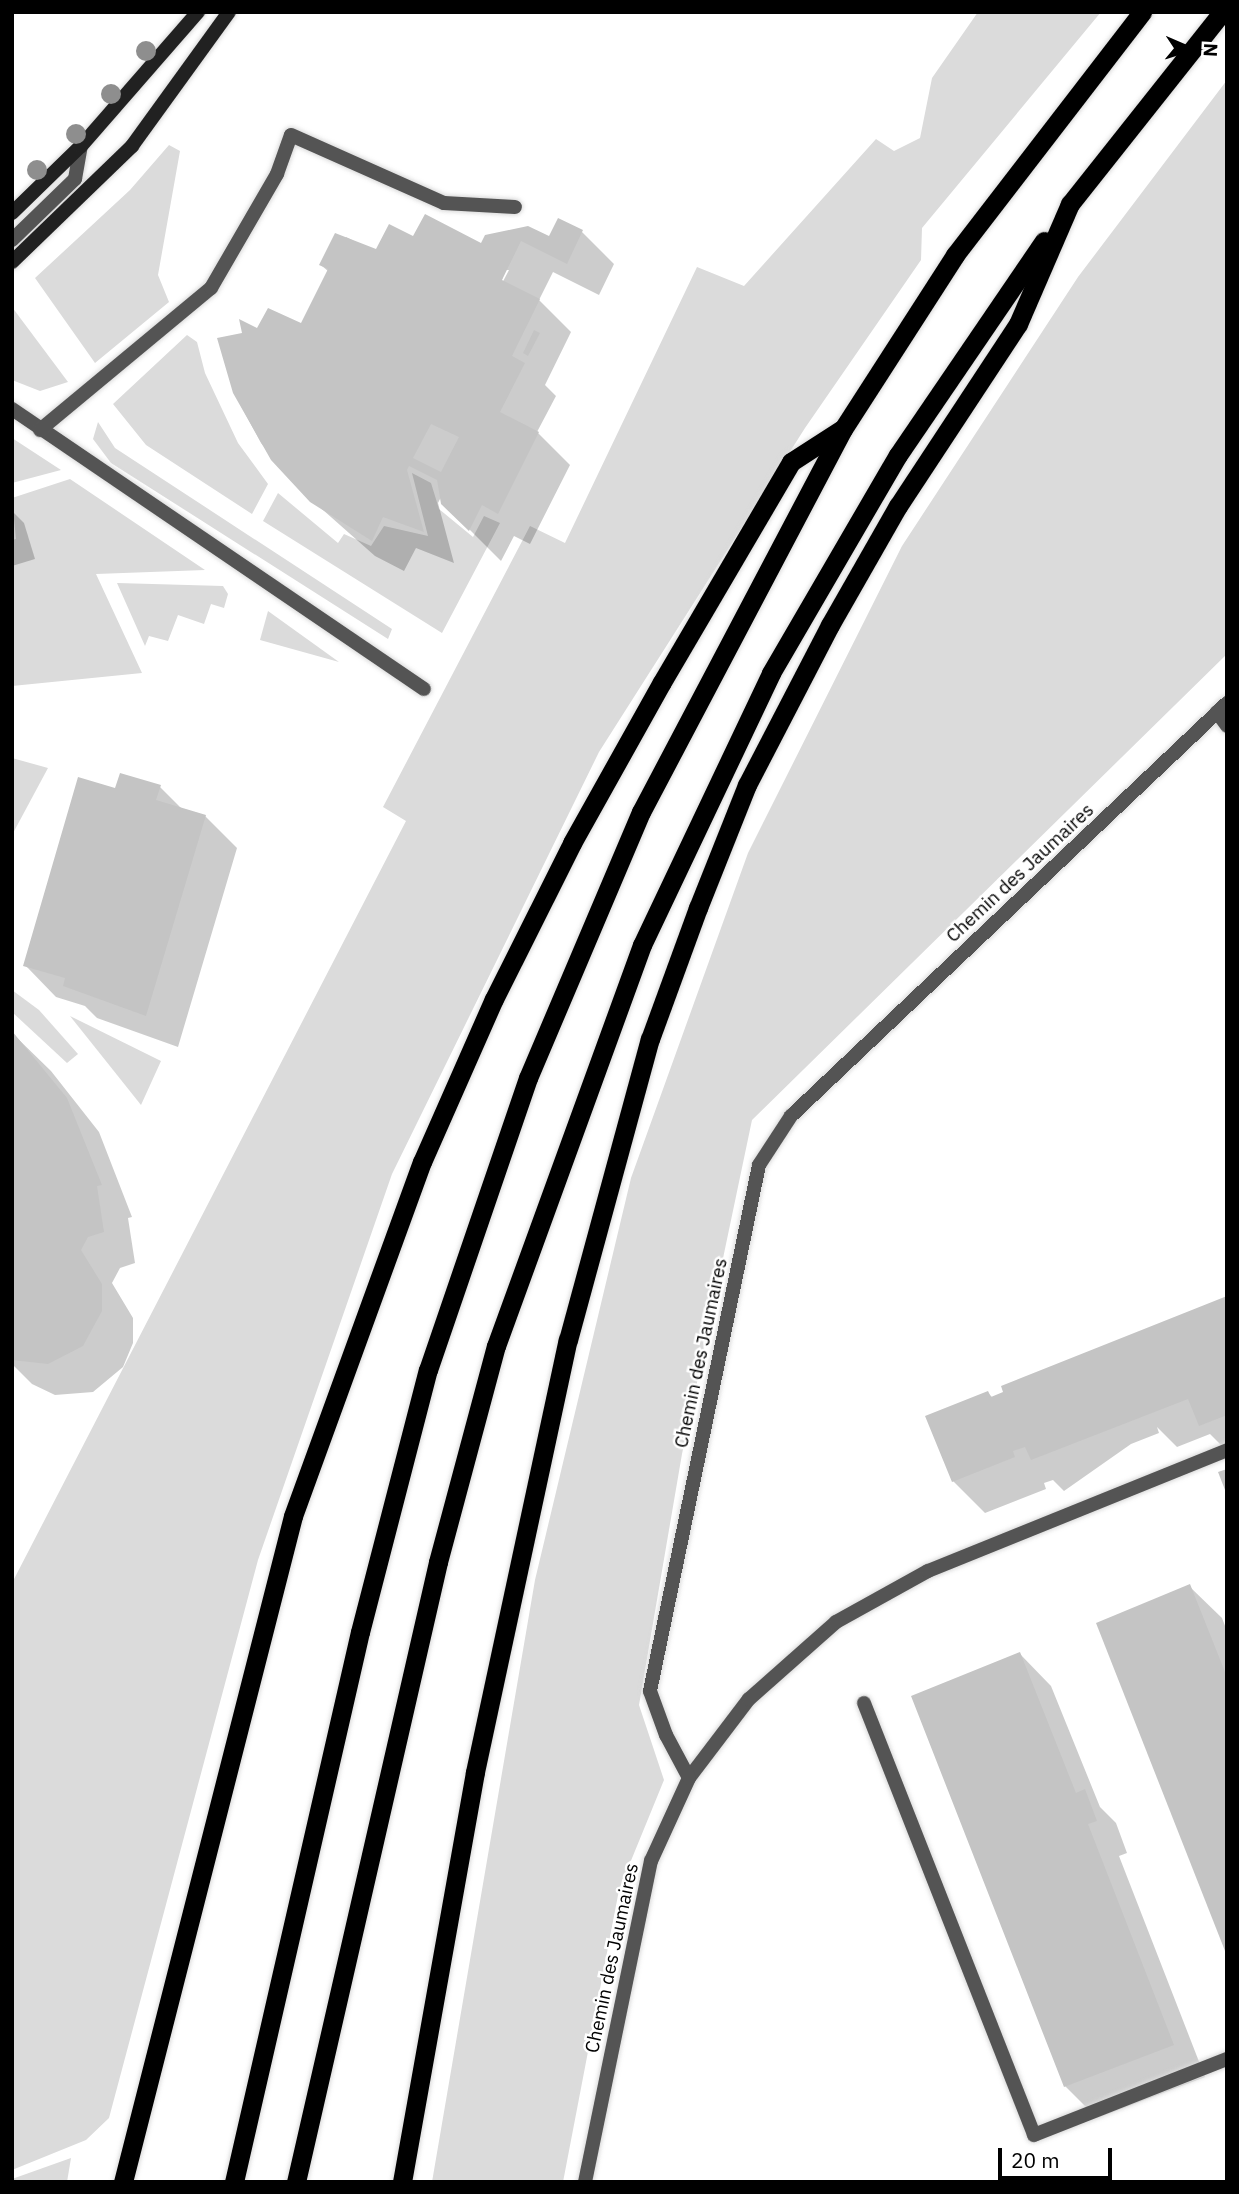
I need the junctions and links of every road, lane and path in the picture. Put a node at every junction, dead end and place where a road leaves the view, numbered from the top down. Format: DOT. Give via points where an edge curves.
graph roads {
  1 [pos="198,12"];
  2 [pos="229,12"];
  3 [pos="1142,12"];
  4 [pos="1222,12"];
  5 [pos="81,146"];
  6 [pos="1070,204"];
  7 [pos="515,207"];
  8 [pos="12,213"];
  9 [pos="12,240"];
  10 [pos="12,261"];
  11 [pos="12,409"];
  12 [pos="843,429"];
  13 [pos="40,430"];
  14 [pos="424,689"];
  15 [pos="1222,708"];
  16 [pos="1227,726"];
  17 [pos="1227,1450"];
  18 [pos="864,1703"];
  19 [pos="689,1778"];
  20 [pos="1227,2059"];
  21 [pos="123,2182"];
  22 [pos="234,2182"];
  23 [pos="296,2182"];
  24 [pos="402,2182"];
  25 [pos="585,2182"];
  1 -- 5 [label="main road"];
  2 -- 10 [label="main road" via="132,146"];
  3 -- 12 [label="highway" via="956,255"];
  4 -- 6 [label="highway"];
  5 -- 8 [label="main road"];
  5 -- 9 [label="street" via="75,179"];
  6 -- 23 [label="highway" via="898,455 771,673 642,945 496,1346 438,1562"];
  6 -- 24 [label="highway" via="1018,324 898,506 747,785 650,1039 568,1340 511,1597"];
  7 -- 13 [label="street" via="444,204 291,135 278,174 211,288"];
  11 -- 13 [label="street"];
  12 -- 21 [label="highway" via="791,462 662,682 572,843 494,999 422,1162 293,1516"];
  12 -- 22 [label="highway" via="641,812 528,1078 425,1384 326,1777"];
  13 -- 14 [label="street"];
  15 -- 16 [label="street"];
  15 -- 19 [label="street, Chemin des Jaumaires" via="791,1116 759,1165 650,1691"];
  17 -- 19 [label="street" via="928,1571 836,1622 749,1699"];
  18 -- 20 [label="street" via="1034,2135"];
  19 -- 25 [label="street, Chemin des Jaumaires" via="651,1861"];
}
